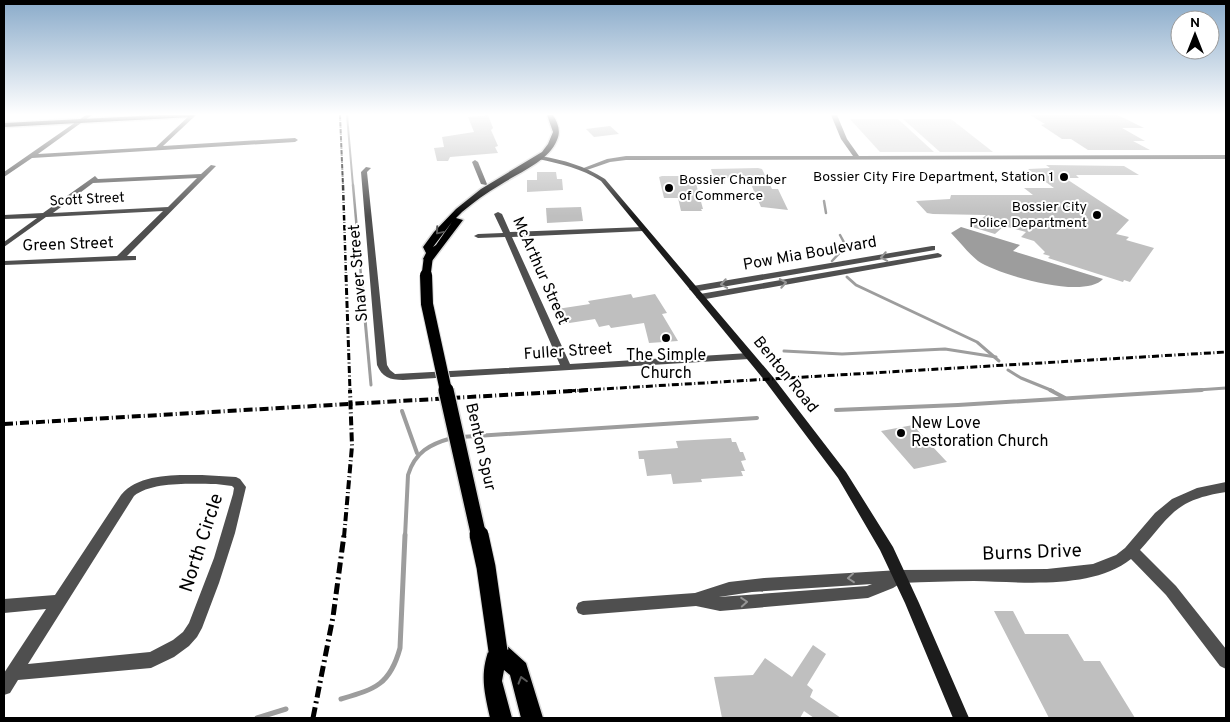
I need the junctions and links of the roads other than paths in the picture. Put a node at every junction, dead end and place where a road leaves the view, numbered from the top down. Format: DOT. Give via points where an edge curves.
graph roads {
  1 [pos="42,149"];
  2 [pos="147,149"];
  3 [pos="547,149"];
  4 [pos="851,149"];
  5 [pos="32,156"];
  6 [pos="1226,157"];
  7 [pos="858,158"];
  8 [pos="537,160"];
  9 [pos="475,162"];
  10 [pos="213,166"];
  11 [pos="368,168"];
  12 [pos="584,169"];
  13 [pos="4,170"];
  14 [pos="12,170"];
  15 [pos="4,174"];
  16 [pos="204,176"];
  17 [pos="484,184"];
  18 [pos="171,209"];
  19 [pos="498,214"];
  20 [pos="45,215"];
  21 [pos="4,217"];
  22 [pos="643,229"];
  23 [pos="507,234"];
  24 [pos="478,236"];
  25 [pos="4,245"];
  26 [pos="932,248"];
  27 [pos="938,255"];
  28 [pos="120,258"];
  29 [pos="133,258"];
  30 [pos="4,263"];
  31 [pos="697,293"];
  32 [pos="749,356"];
  33 [pos="566,367"];
  34 [pos="388,375"];
  35 [pos="1226,487"];
  36 [pos="1133,552"];
  37 [pos="900,576"];
  38 [pos="59,601"];
  39 [pos="4,606"];
  40 [pos="583,608"];
  41 [pos="498,651"];
  42 [pos="1226,661"];
  43 [pos="8,680"];
  44 [pos="532,717"];
  45 [pos="501,718"];
  46 [pos="960,718"];
  1 -- 5 [label="street"];
  2 -- 5 [label="street"];
  3 -- 8 [label="main road"];
  4 -- 7 [label="street"];
  5 -- 14 [label="street"];
  6 -- 7 [label="street"];
  7 -- 12 [label="street" via="622,159"];
  8 -- 12 [label="main road, Benton Road"];
  8 -- 41 [label="main road, Benton Spur, bridge" via="534,166 462,216 440,247 429,256 425,285 428,312 486,567"];
  9 -- 17 [label="street"];
  10 -- 16 [label="street"];
  11 -- 34 [label="street, Shaver Street" via="364,172 382,365"];
  12 -- 22 [label="main road, Benton Road" via="603,180"];
  13 -- 14 [label="street"];
  14 -- 15 [label="street"];
  16 -- 18 [label="street"];
  16 -- 20 [label="street" via="93,180"];
  18 -- 20 [label="street, Scott Street"];
  18 -- 28 [label="street"];
  19 -- 23 [label="street, McArthur Street"];
  20 -- 21 [label="street, Scott Street"];
  20 -- 25 [label="street"];
  22 -- 23 [label="street"];
  22 -- 31 [label="main road, Benton Road"];
  23 -- 24 [label="street"];
  23 -- 33 [label="street, McArthur Street"];
  26 -- 31 [label="street, Pow Mia Boulevard, one-way"];
  31 -- 27 [label="street, Pow Mia Boulevard, one-way"];
  28 -- 29 [label="street, Green Street"];
  28 -- 30 [label="street, Green Street"];
  31 -- 32 [label="main road, Benton Road"];
  32 -- 33 [label="street, Fuller Street"];
  32 -- 37 [label="main road, Benton Road" via="842,475"];
  33 -- 34 [label="street, Fuller Street" via="407,377"];
  35 -- 36 [label="street, Burns Drive" via="1194,494 1175,504 1153,524"];
  36 -- 37 [label="street, Burns Drive" via="1106,566 1065,574"];
  36 -- 42 [label="street" via="1169,587"];
  37 -- 40 [label="street, Burns Drive" via="868,592 720,604 696,599"];
  37 -- 46 [label="main road, Benton Road"];
  38 -- 39 [label="street"];
  38 -- 43 [label="street, North Circle"];
  38 -- 43 [label="street, North Circle" via="131,491 156,482 216,479 236,482 240,486 224,552 197,621 180,644 158,657 136,662"];
  44 -- 41 [label="main road, one-way" via="519,670"];
  41 -- 45 [label="main road, Benton Spur" via="492,681"];
}
